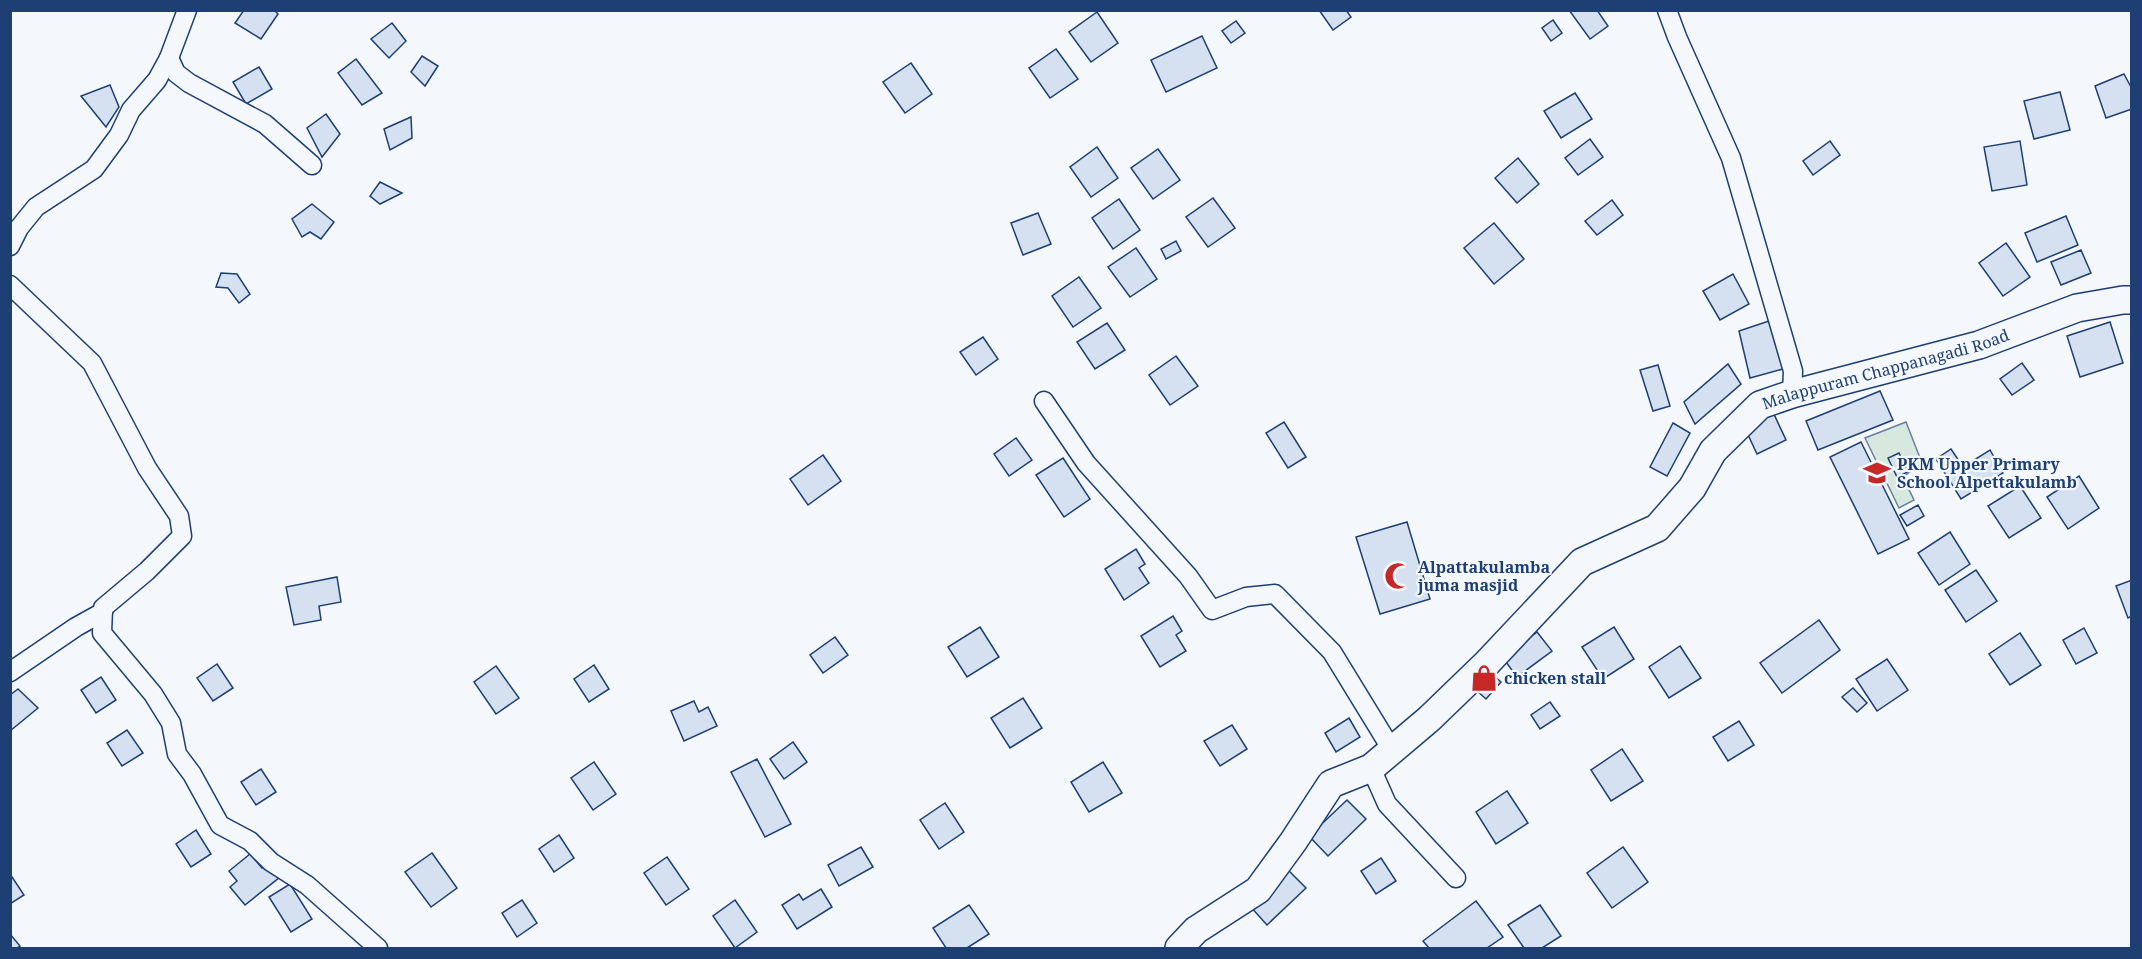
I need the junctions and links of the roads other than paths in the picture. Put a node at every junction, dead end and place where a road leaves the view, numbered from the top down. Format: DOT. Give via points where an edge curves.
graph roads {
  1 [pos="187,10"];
  2 [pos="1667,10"];
  3 [pos="169,57"];
  4 [pos="312,165"];
  5 [pos="10,246"];
  6 [pos="10,285"];
  7 [pos="2132,300"];
  8 [pos="1792,394"];
  9 [pos="1044,401"];
  10 [pos="103,612"];
  11 [pos="10,672"];
  12 [pos="1392,750"];
  13 [pos="1371,768"];
  14 [pos="1456,878"];
  15 [pos="378,948"];
  16 [pos="1179,948"];
  1 -- 3 [label="street"];
  2 -- 8 [label="street" via="1731,158 1793,371"];
  3 -- 4 [label="street" via="176,73 189,83 265,124"];
  3 -- 5 [label="street" via="94,169 36,207"];
  6 -- 10 [label="street" via="92,363 147,468 180,516 182,536"];
  7 -- 8 [label="street, Malappuram Chappanagadi Road" via="2077,308 1979,345"];
  8 -- 12 [label="street, Malappuram Chappanagadi Road" via="1760,405 1713,451 1692,488 1657,528 1582,562 1487,663"];
  9 -- 12 [label="street" via="1086,463 1188,576 1212,610 1246,597 1275,594 1332,652"];
  10 -- 11 [label="street"];
  10 -- 15 [label="street" via="102,633 153,694 171,723 177,754 220,825 250,840 270,862 307,885"];
  12 -- 13 [label="street, Malappuram Chappanagadi Road"];
  13 -- 14 [label="street" via="1388,804"];
  13 -- 16 [label="street, Malappuram Chappanagadi Road" via="1331,784 1258,890 1196,930"];
}
